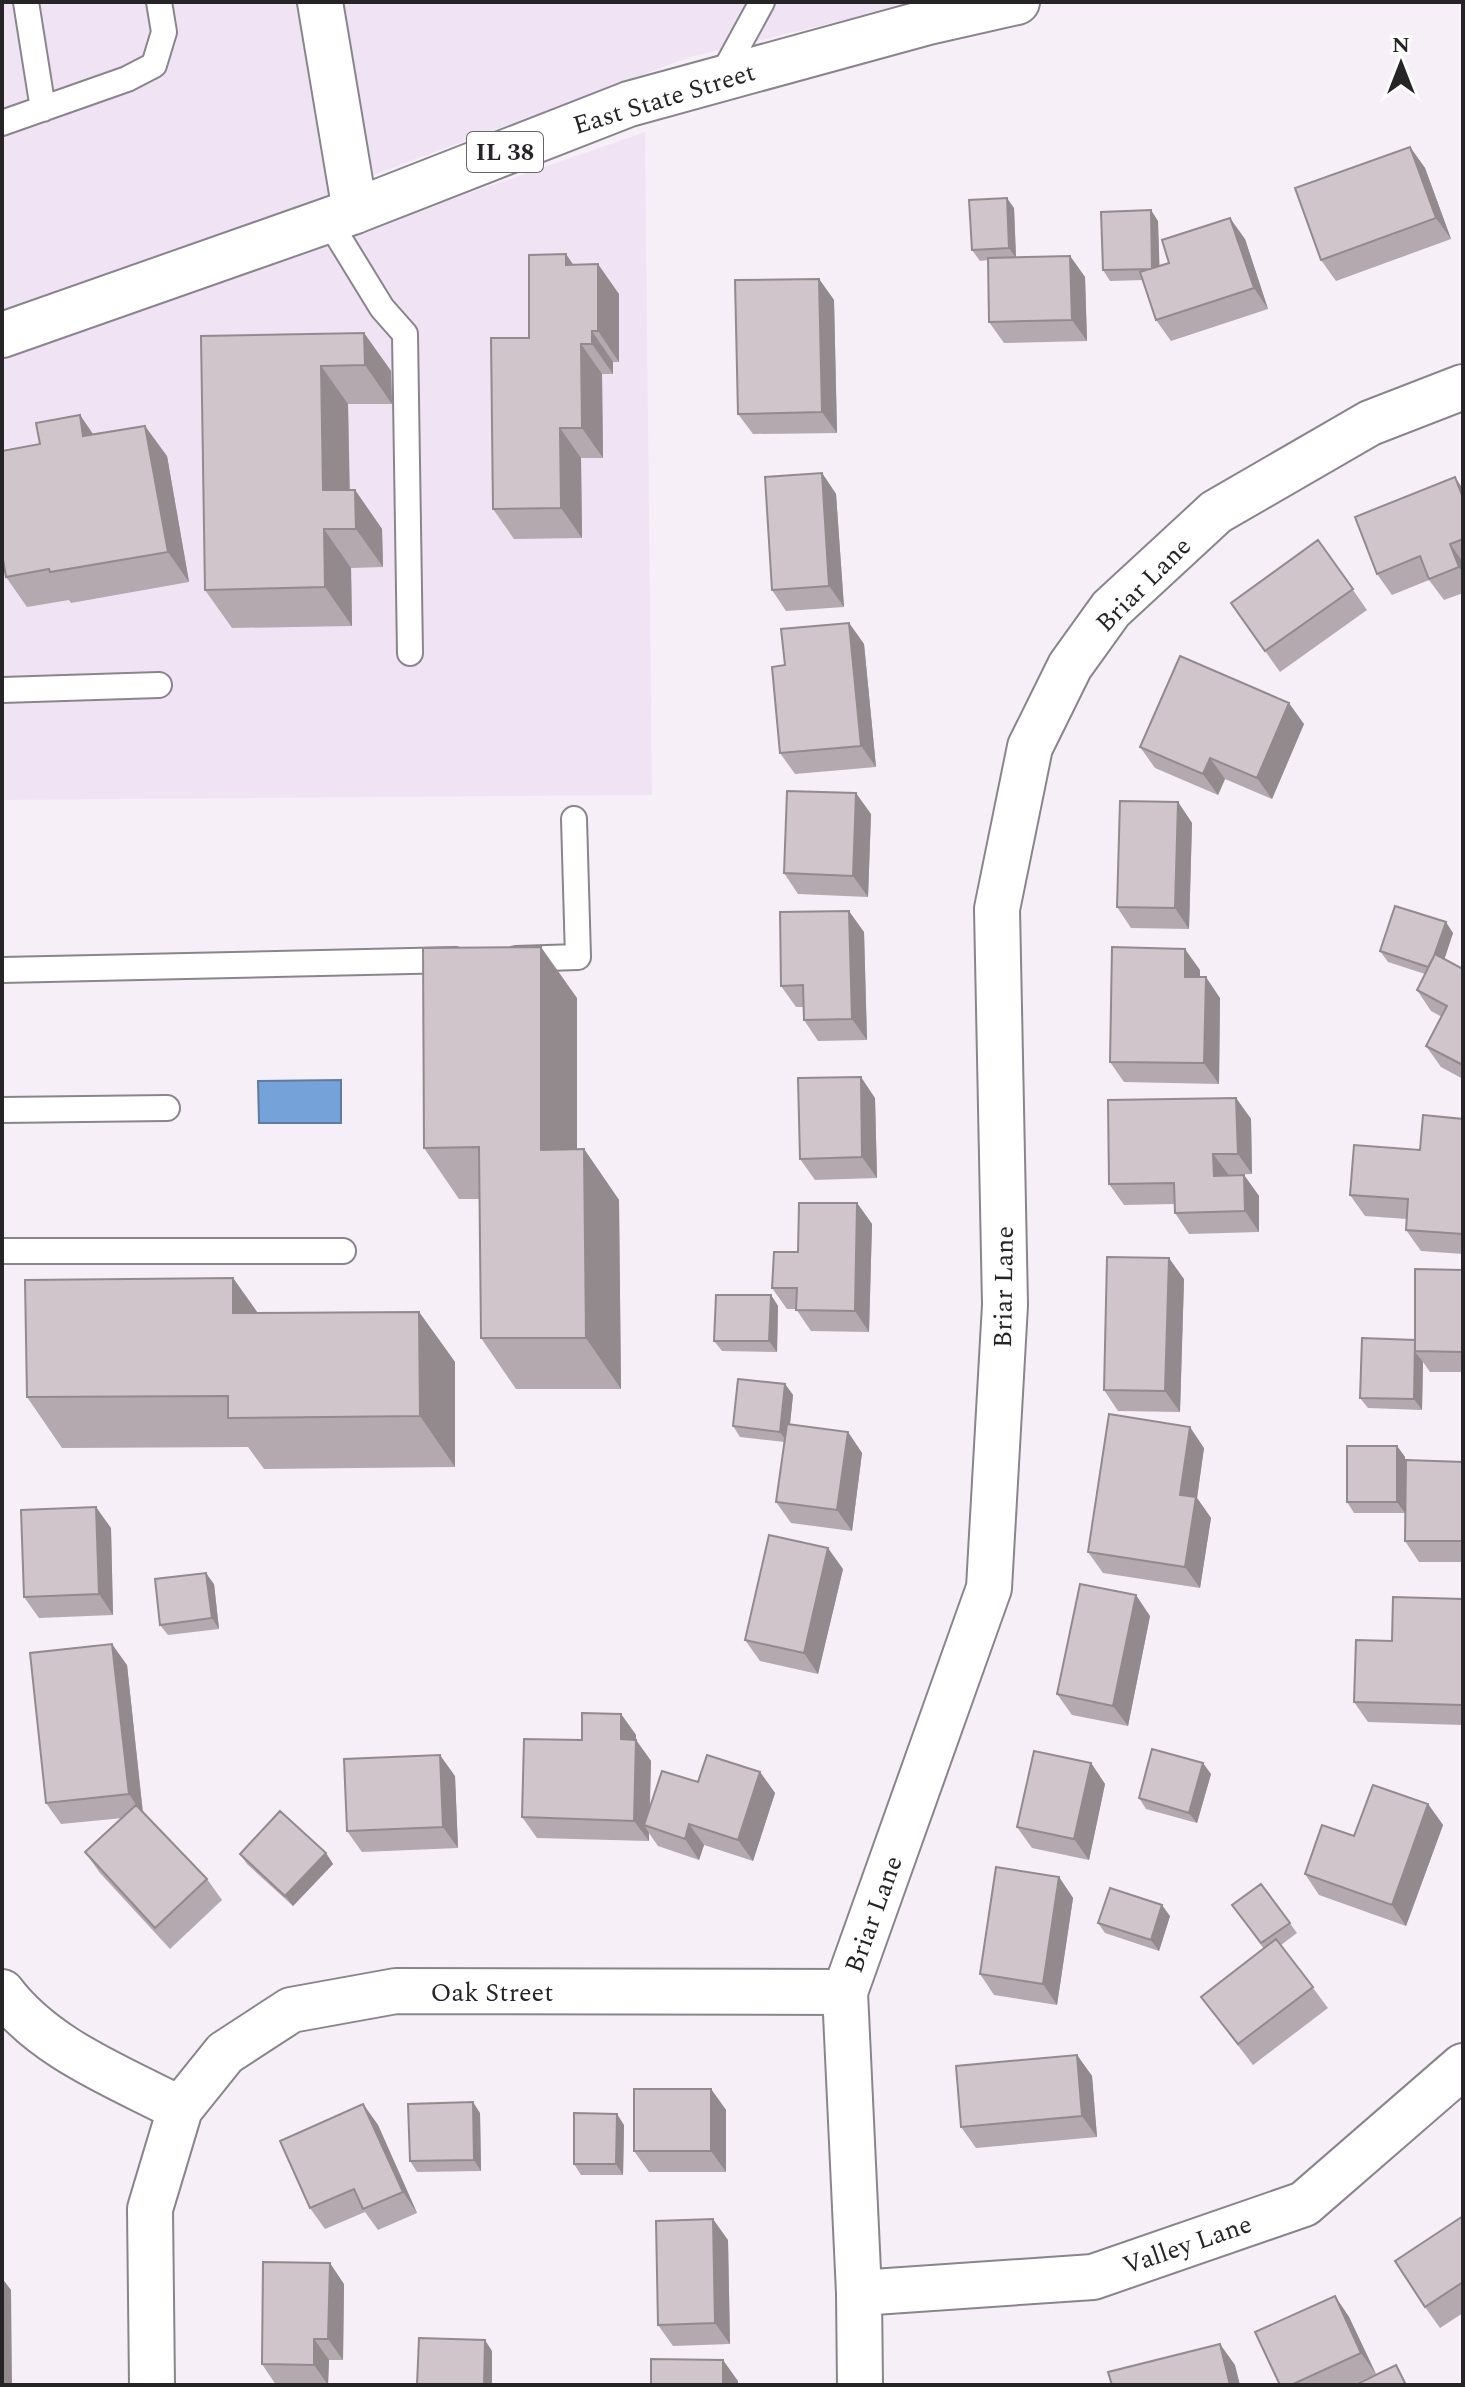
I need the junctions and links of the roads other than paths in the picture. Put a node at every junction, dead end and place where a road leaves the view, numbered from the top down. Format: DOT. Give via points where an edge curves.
graph roads {
  1 [pos="26,2"];
  2 [pos="159,2"];
  3 [pos="320,2"];
  4 [pos="762,2"];
  5 [pos="1017,2"];
  6 [pos="720,79"];
  7 [pos="43,109"];
  8 [pos="2,123"];
  9 [pos="341,216"];
  10 [pos="2,335"];
  11 [pos="1463,387"];
  12 [pos="410,653"];
  13 [pos="159,685"];
  14 [pos="2,690"];
  15 [pos="574,819"];
  16 [pos="2,970"];
  17 [pos="167,1108"];
  18 [pos="2,1110"];
  19 [pos="2,1251"];
  20 [pos="343,1251"];
  21 [pos="2,1992"];
  22 [pos="845,1992"];
  23 [pos="1463,2066"];
  24 [pos="180,2109"];
  25 [pos="859,2293"];
  26 [pos="152,2385"];
  27 [pos="860,2385"];
  1 -- 7 [label="lane"];
  2 -- 7 [label="lane" via="164,32 154,65"];
  3 -- 9 [label="street"];
  4 -- 6 [label="lane"];
  5 -- 6 [label="street, East State Street / IL 38"];
  6 -- 9 [label="street, East State Street / IL 38" via="629,104"];
  7 -- 8 [label="lane"];
  9 -- 10 [label="street, East State Street / IL 38"];
  9 -- 12 [label="lane" via="382,308 405,334"];
  11 -- 22 [label="street, Briar Lane" via="1370,423 1216,512 1111,609 1070,666 1030,747 997,909 1005,1305 989,1588"];
  13 -- 14 [label="lane"];
  15 -- 16 [label="lane" via="578,957"];
  17 -- 18 [label="lane"];
  19 -- 20 [label="lane"];
  21 -- 24 [label="street" via="20,2016 53,2042"];
  22 -- 24 [label="street, Oak Street" via="396,1991 291,2010 225,2053"];
  22 -- 25 [label="street, Briar Lane"];
  23 -- 25 [label="street, Valley Lane" via="1304,2204 1093,2277"];
  24 -- 26 [label="street" via="150,2209"];
  25 -- 27 [label="street, Briar Lane"];
}
